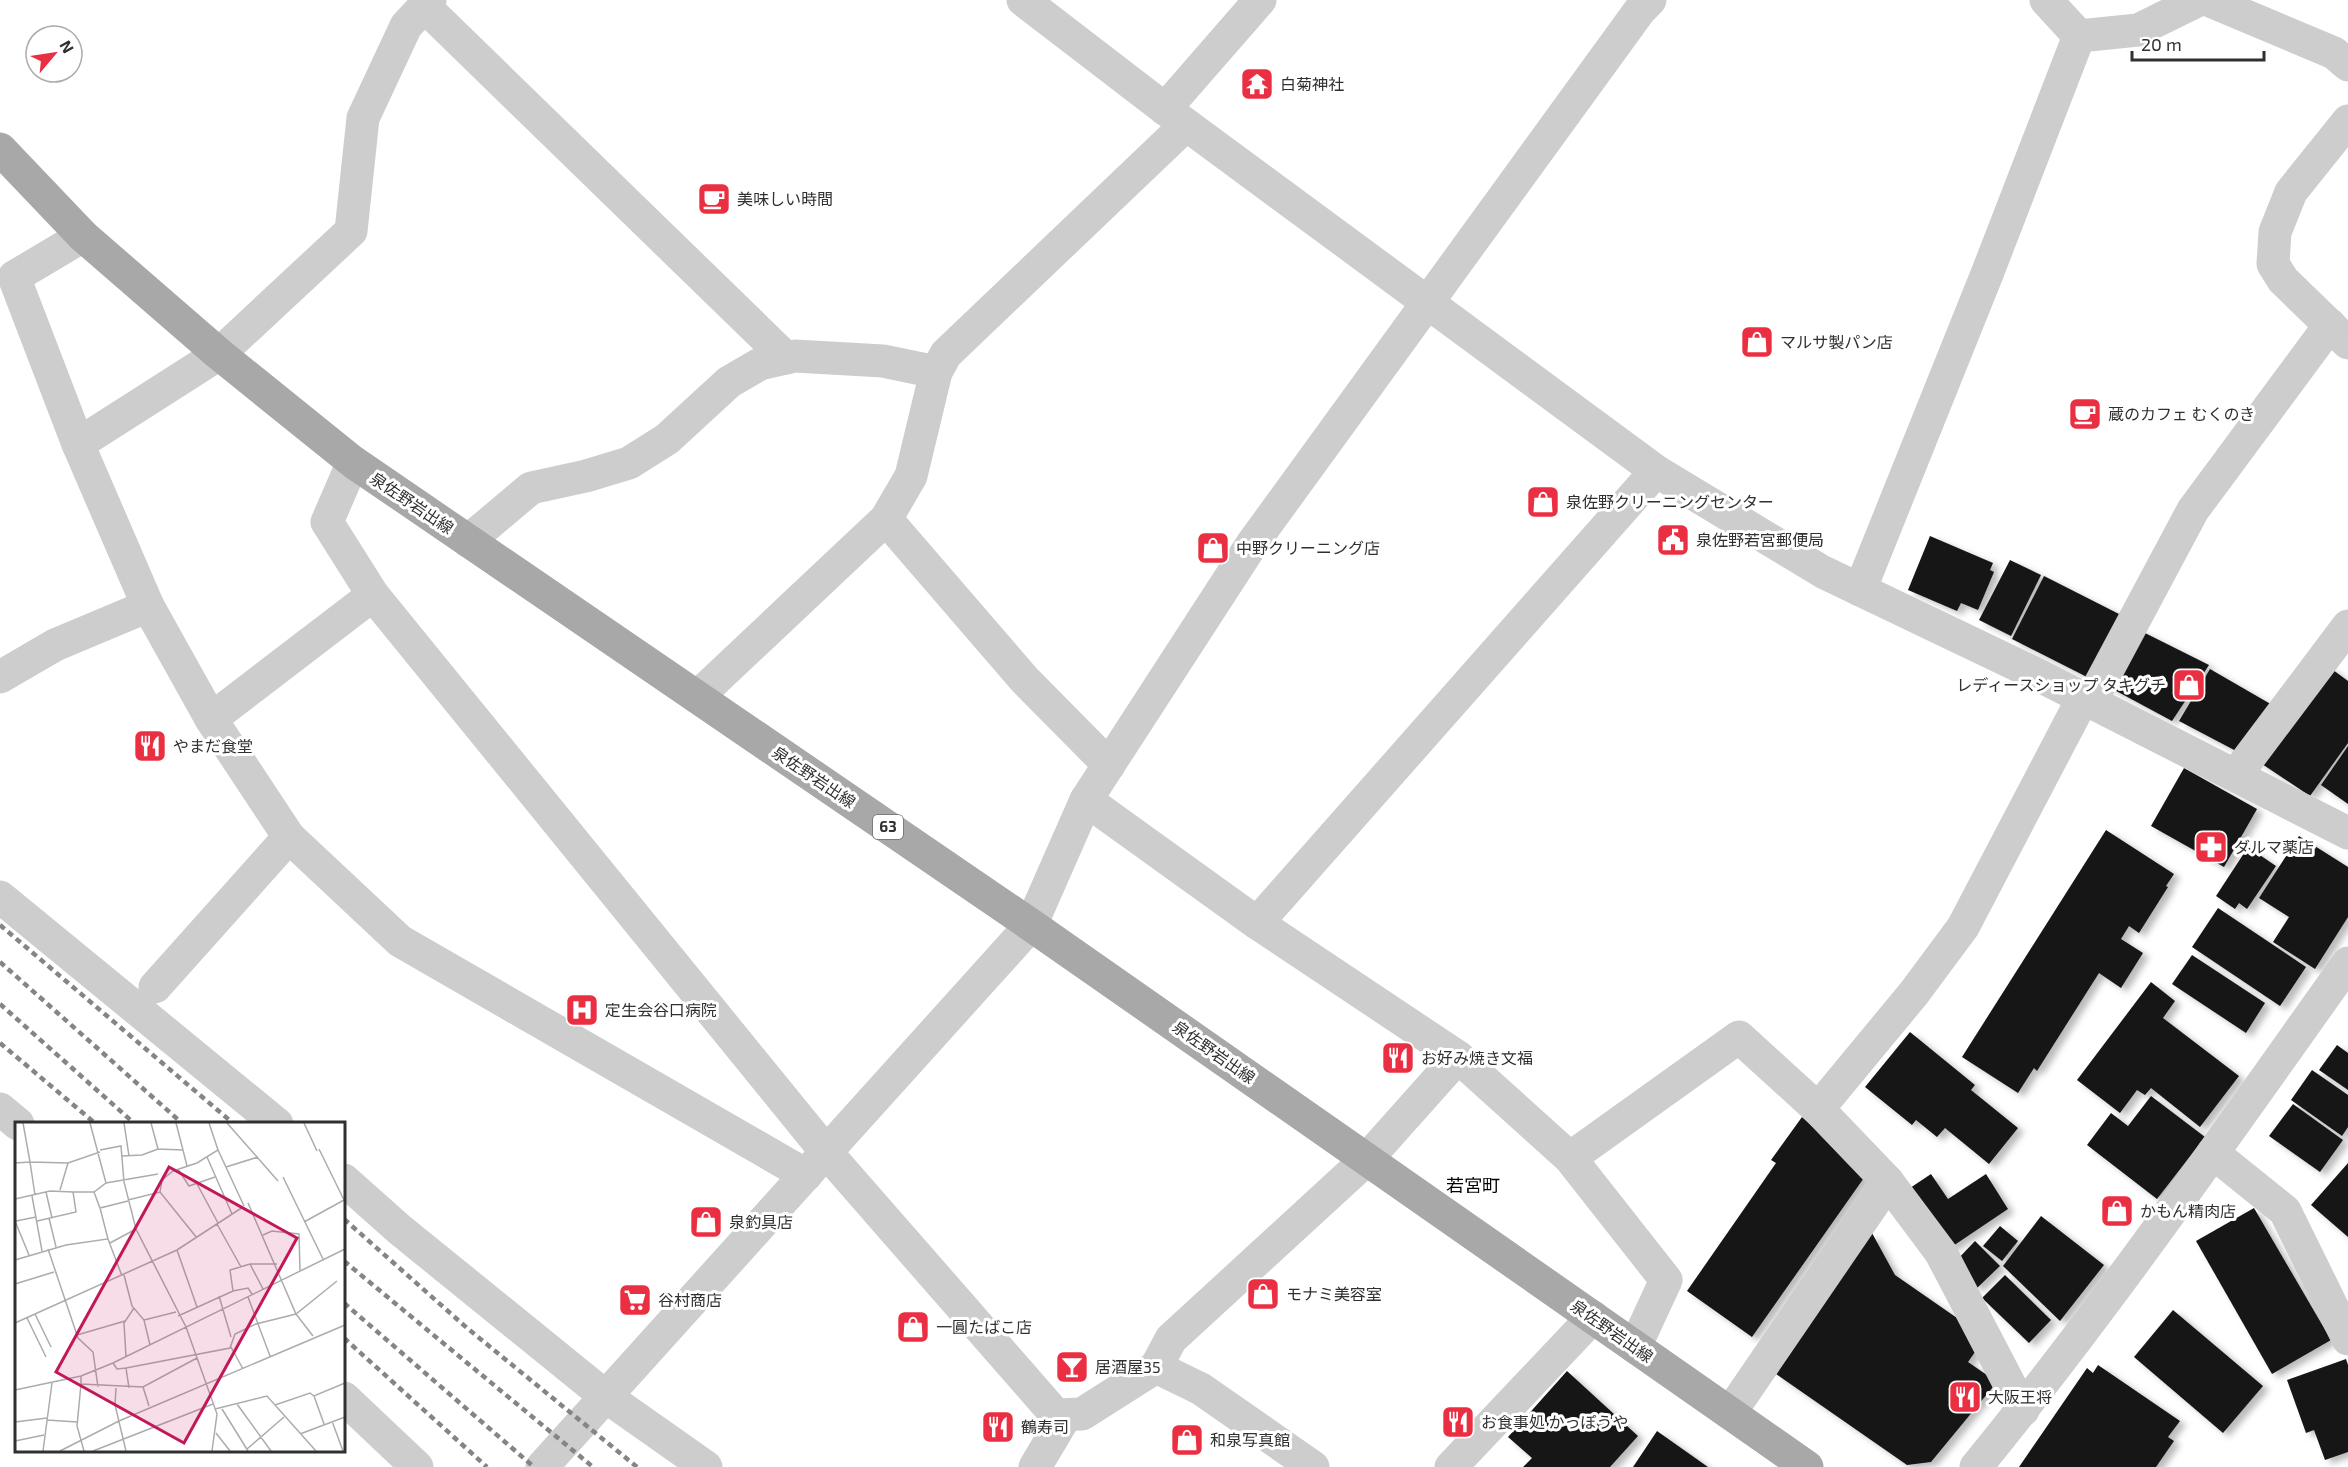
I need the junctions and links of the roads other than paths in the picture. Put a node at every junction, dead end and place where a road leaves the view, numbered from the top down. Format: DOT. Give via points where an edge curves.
graph roads {
  1 [pos="1023,0"];
  2 [pos="1260,0"];
  3 [pos="2046,0"];
  4 [pos="2199,0"];
  5 [pos="2208,0"];
  6 [pos="427,3"];
  7 [pos="1638,3"];
  8 [pos="2079,36"];
  9 [pos="2348,65"];
  10 [pos="1175,117"];
  11 [pos="2348,121"];
  12 [pos="0,149"];
  13 [pos="83,236"];
  14 [pos="7,280"];
  15 [pos="1429,304"];
  16 [pos="2339,334"];
  17 [pos="219,354"];
  18 [pos="786,358"];
  19 [pos="936,372"];
  20 [pos="78,444"];
  21 [pos="353,462"];
  22 [pos="1656,471"];
  23 [pos="886,519"];
  24 [pos="468,541"];
  25 [pos="1860,590"];
  26 [pos="374,595"];
  27 [pos="148,606"];
  28 [pos="2348,626"];
  29 [pos="0,677"];
  30 [pos="697,697"];
  31 [pos="2087,699"];
  32 [pos="211,719"];
  33 [pos="1109,765"];
  34 [pos="2236,776"];
  35 [pos="1086,800"];
  36 [pos="2348,833"];
  37 [pos="289,837"];
  38 [pos="0,897"];
  39 [pos="1257,923"];
  40 [pos="1031,925"];
  41 [pos="2348,963"];
  42 [pos="155,987"];
  43 [pos="1458,1057"];
  44 [pos="0,1109"];
  45 [pos="1818,1109"];
  46 [pos="16,1122"];
  47 [pos="275,1122"];
  48 [pos="2213,1154"];
  49 [pos="1570,1158"];
  50 [pos="1367,1159"];
  51 [pos="817,1164"];
  52 [pos="345,1181"];
  53 [pos="1888,1182"];
  54 [pos="1593,1317"];
  55 [pos="2348,1339"];
  56 [pos="1635,1347"];
  57 [pos="1156,1367"];
  58 [pos="605,1396"];
  59 [pos="345,1399"];
  60 [pos="2023,1410"];
  61 [pos="1730,1413"];
  62 [pos="1066,1415"];
  63 [pos="417,1467"];
  64 [pos="542,1467"];
  65 [pos="706,1467"];
  66 [pos="1035,1467"];
  67 [pos="1313,1467"];
  68 [pos="1451,1467"];
  69 [pos="1808,1467"];
  70 [pos="1976,1467"];
  1 -- 10 [label="street"];
  2 -- 10 [label="street"];
  3 -- 8 [label="street"];
  4 -- 8 [label="street" via="2138,30"];
  5 -- 9 [label="street" via="2334,53"];
  6 -- 17 [label="street" via="406,26 363,118 351,231"];
  6 -- 18 [label="street"];
  7 -- 15 [label="street"];
  8 -- 25 [label="street"];
  10 -- 15 [label="street"];
  10 -- 19 [label="street" via="946,354"];
  11 -- 16 [label="street" via="2291,192 2275,232 2273,264 2283,280"];
  12 -- 13 [label="main road, 泉佐野岩出線 / 63"];
  13 -- 14 [label="street"];
  13 -- 17 [label="main road, 泉佐野岩出線 / 63"];
  14 -- 20 [label="street"];
  15 -- 22 [label="street"];
  15 -- 33 [label="street" via="1252,544"];
  16 -- 31 [label="street" via="2193,510"];
  17 -- 20 [label="street"];
  17 -- 21 [label="main road, 泉佐野岩出線 / 63"];
  18 -- 19 [label="street" via="883,361"];
  18 -- 24 [label="street" via="760,364 729,382 667,439 629,463 531,488"];
  19 -- 23 [label="street" via="911,476"];
  20 -- 27 [label="street"];
  21 -- 24 [label="main road, 泉佐野岩出線 / 63"];
  21 -- 26 [label="street" via="327,522"];
  22 -- 25 [label="street" via="1823,572"];
  22 -- 39 [label="street"];
  23 -- 30 [label="street"];
  23 -- 33 [label="street" via="1024,679"];
  24 -- 30 [label="main road, 泉佐野岩出線 / 63"];
  25 -- 31 [label="street"];
  26 -- 32 [label="street"];
  26 -- 51 [label="street"];
  27 -- 29 [label="street" via="55,645"];
  27 -- 32 [label="street"];
  28 -- 34 [label="street"];
  30 -- 40 [label="main road, 泉佐野岩出線 / 63"];
  31 -- 34 [label="street"];
  31 -- 45 [label="street" via="1963,927"];
  32 -- 37 [label="street"];
  33 -- 35 [label="street"];
  34 -- 36 [label="street"];
  35 -- 39 [label="street"];
  35 -- 40 [label="street"];
  37 -- 42 [label="street"];
  37 -- 51 [label="street" via="400,941"];
  38 -- 47 [label="street"];
  39 -- 43 [label="street"];
  40 -- 50 [label="main road, 泉佐野岩出線 / 63"];
  40 -- 51 [label="street"];
  41 -- 48 [label="street"];
  43 -- 49 [label="street"];
  43 -- 50 [label="street"];
  44 -- 46 [label="street"];
  45 -- 49 [label="street" via="1739,1037"];
  45 -- 53 [label="street"];
  48 -- 55 [label="street" via="2286,1210"];
  48 -- 60 [label="street"];
  49 -- 56 [label="street" via="1666,1280"];
  50 -- 54 [label="main road, 泉佐野岩出線 / 63"];
  50 -- 57 [label="street" via="1171,1339"];
  51 -- 58 [label="street"];
  51 -- 62 [label="street" via="1056,1415"];
  52 -- 58 [label="street"];
  53 -- 60 [label="street" via="1941,1253"];
  53 -- 61 [label="street"];
  54 -- 56 [label="main road, 泉佐野岩出線 / 63"];
  54 -- 68 [label="street"];
  56 -- 61 [label="main road, 泉佐野岩出線 / 63"];
  57 -- 62 [label="street" via="1082,1414"];
  57 -- 67 [label="street" via="1201,1389"];
  58 -- 64 [label="street"];
  58 -- 65 [label="street"];
  59 -- 63 [label="street"];
  60 -- 70 [label="street"];
  61 -- 69 [label="main road, 泉佐野岩出線 / 63"];
  62 -- 66 [label="street"];
}
